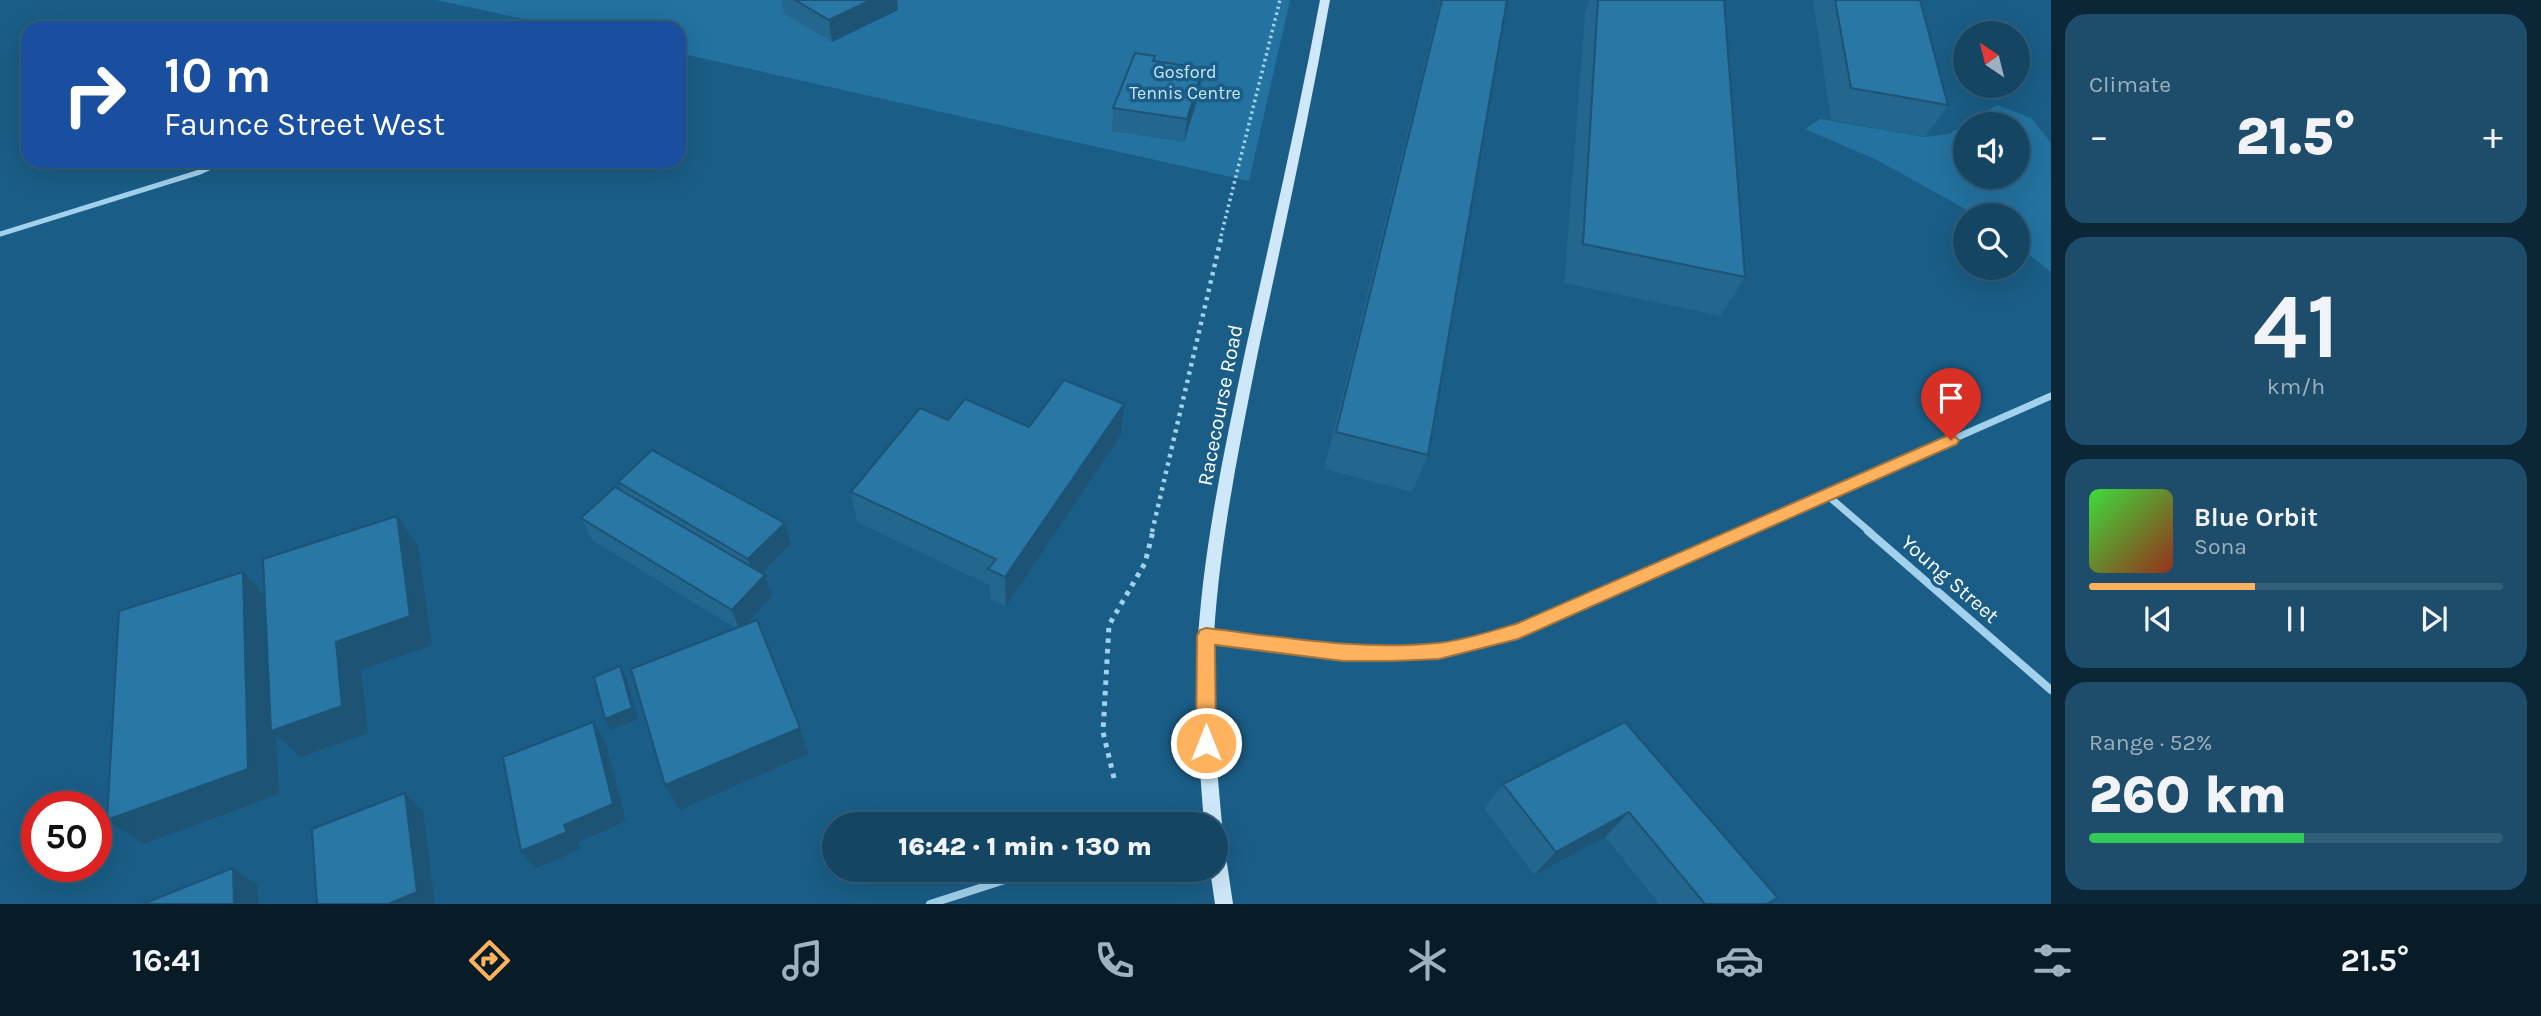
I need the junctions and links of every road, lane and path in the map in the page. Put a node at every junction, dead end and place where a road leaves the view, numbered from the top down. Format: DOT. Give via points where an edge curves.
graph roads {
  1 [pos="1280,0"];
  2 [pos="1325,0"];
  3 [pos="208,168"];
  4 [pos="0,234"];
  5 [pos="2051,396"];
  6 [pos="1827,495"];
  7 [pos="1206,636"];
  8 [pos="2051,690"];
  9 [pos="1114,778"];
  10 [pos="1212,812"];
  11 [pos="998,882"];
  12 [pos="1221,882"];
  13 [pos="930,904"];
  14 [pos="1224,904"];
  1 -- 9 [label="path" via="1146,563 1109,625 1103,732"];
  2 -- 7 [label="main road, Racecourse Road" via="1238,427"];
  3 -- 4 [label="street"];
  5 -- 6 [label="street"];
  6 -- 7 [label="street" via="1518,631 1439,651 1343,653"];
  6 -- 8 [label="street, Young Street"];
  7 -- 10 [label="main road, Racecourse Road" via="1206,743"];
  11 -- 13 [label="street"];
  12 -- 14 [label="main road"];
}
